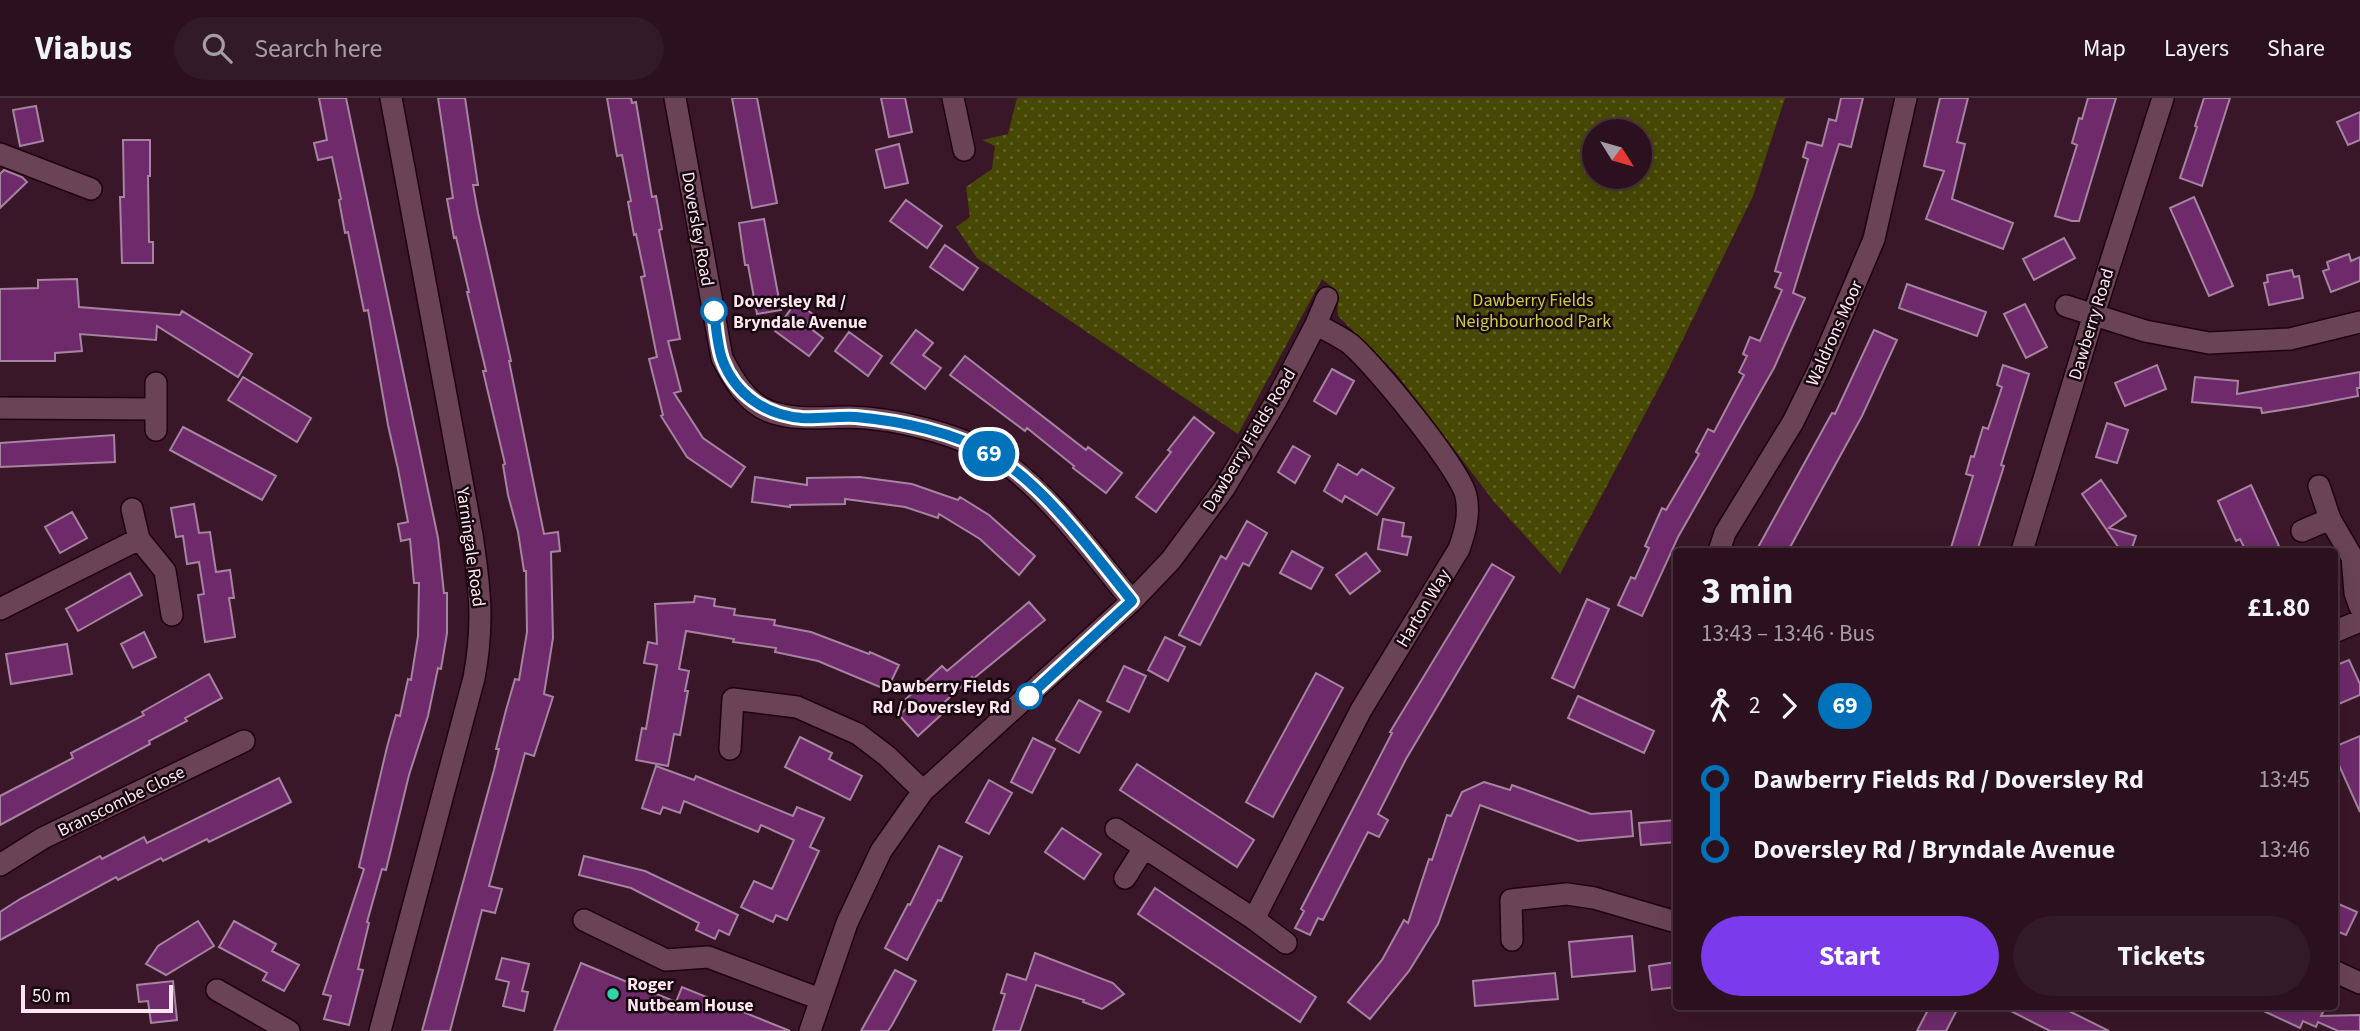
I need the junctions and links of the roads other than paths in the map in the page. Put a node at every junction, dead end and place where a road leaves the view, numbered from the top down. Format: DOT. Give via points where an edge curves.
graph roads {
  1 [pos="391,98"];
  2 [pos="675,98"];
  3 [pos="953,98"];
  4 [pos="1906,98"];
  5 [pos="2163,98"];
  6 [pos="964,150"];
  7 [pos="0,154"];
  8 [pos="90,189"];
  9 [pos="1326,298"];
  10 [pos="2066,306"];
  11 [pos="2094,314"];
  12 [pos="2360,322"];
  13 [pos="1316,324"];
  14 [pos="156,383"];
  15 [pos="0,408"];
  16 [pos="2319,486"];
  17 [pos="132,509"];
  18 [pos="2330,519"];
  19 [pos="2302,531"];
  20 [pos="139,539"];
  21 [pos="1720,548"];
  22 [pos="2023,548"];
  23 [pos="1132,601"];
  24 [pos="2360,607"];
  25 [pos="0,609"];
  26 [pos="172,615"];
  27 [pos="2360,621"];
  28 [pos="2338,630"];
  29 [pos="244,741"];
  30 [pos="730,749"];
  31 [pos="923,791"];
  32 [pos="1115,829"];
  33 [pos="1144,848"];
  34 [pos="0,865"];
  35 [pos="1125,878"];
  36 [pos="1254,919"];
  37 [pos="584,920"];
  38 [pos="1673,921"];
  39 [pos="1512,940"];
  40 [pos="1286,943"];
  41 [pos="2338,973"];
  42 [pos="2360,983"];
  43 [pos="217,990"];
  44 [pos="820,999"];
  45 [pos="289,1031"];
  46 [pos="380,1031"];
  47 [pos="810,1031"];
  1 -- 46 [label="street, Yarningale Road" via="472,535 480,589 480,643"];
  2 -- 23 [label="street, Doversley Road" via="722,358 738,387 769,412 900,422 993,455 1070,525"];
  3 -- 6 [label="street"];
  4 -- 21 [label="street, Waldrons Moor" via="1874,239 1793,422"];
  5 -- 11 [label="street, Dawberry Road"];
  7 -- 8 [label="street"];
  9 -- 13 [label="street, Dawberry Fields Road"];
  10 -- 11 [label="street"];
  11 -- 12 [label="street" via="2145,331 2210,343 2290,339"];
  11 -- 22 [label="street, Dawberry Road"];
  13 -- 23 [label="street, Dawberry Fields Road" via="1225,487 1171,560"];
  13 -- 36 [label="street, Harton Way" via="1349,344 1399,398 1461,480 1467,498 1467,526 1459,549 1361,710"];
  14 -- 15 [label="street" via="156,419"];
  16 -- 18 [label="street"];
  17 -- 20 [label="street"];
  18 -- 19 [label="street"];
  18 -- 24 [label="street" via="2351,557"];
  20 -- 25 [label="street"];
  20 -- 26 [label="street" via="165,571"];
  23 -- 31 [label="street, Dawberry Fields Road"];
  27 -- 28 [label="street"];
  29 -- 34 [label="street, Branscombe Close" via="43,838"];
  30 -- 31 [label="street" via="733,699 797,707 858,734"];
  31 -- 44 [label="street, Dawberry Fields Road" via="881,851 847,923"];
  32 -- 33 [label="street"];
  33 -- 35 [label="street"];
  33 -- 36 [label="street"];
  36 -- 40 [label="street"];
  37 -- 44 [label="street" via="666,960 708,957"];
  38 -- 39 [label="street" via="1567,894 1511,900"];
  41 -- 42 [label="street"];
  43 -- 45 [label="street"];
  44 -- 47 [label="street, Dawberry Fields Road"];
}
